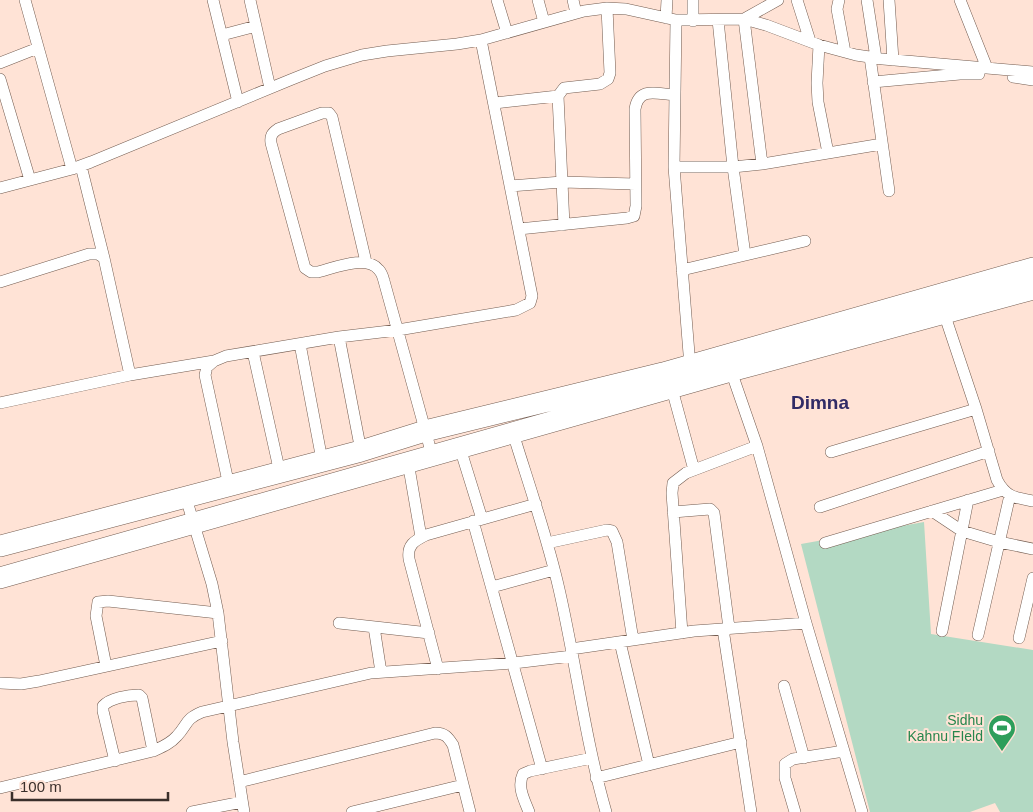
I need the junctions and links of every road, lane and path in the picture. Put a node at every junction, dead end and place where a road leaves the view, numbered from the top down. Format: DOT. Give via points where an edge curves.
graph roads {
  1 [pos="25,0"];
  2 [pos="213,0"];
  3 [pos="250,0"];
  4 [pos="498,0"];
  5 [pos="538,0"];
  6 [pos="573,0"];
  7 [pos="667,0"];
  8 [pos="692,0"];
  9 [pos="778,0"];
  10 [pos="797,0"];
  11 [pos="839,0"];
  12 [pos="867,0"];
  13 [pos="889,0"];
  14 [pos="960,0"];
  15 [pos="607,8"];
  16 [pos="576,13"];
  17 [pos="671,19"];
  18 [pos="744,19"];
  19 [pos="718,20"];
  20 [pos="693,21"];
  21 [pos="544,22"];
  22 [pos="256,26"];
  23 [pos="507,33"];
  24 [pos="222,35"];
  25 [pos="482,40"];
  26 [pos="814,43"];
  27 [pos="38,48"];
  28 [pos="845,52"];
  29 [pos="873,57"];
  30 [pos="893,60"];
  31 [pos="0,62"];
  32 [pos="987,68"];
  33 [pos="1033,72"];
  34 [pos="0,79"];
  35 [pos="1033,80"];
  36 [pos="873,82"];
  37 [pos="270,88"];
  38 [pos="675,95"];
  39 [pos="558,96"];
  40 [pos="238,102"];
  41 [pos="495,103"];
  42 [pos="882,144"];
  43 [pos="828,153"];
  44 [pos="762,164"];
  45 [pos="77,167"];
  46 [pos="674,167"];
  47 [pos="733,167"];
  48 [pos="30,180"];
  49 [pos="562,182"];
  50 [pos="635,184"];
  51 [pos="510,186"];
  52 [pos="0,188"];
  53 [pos="889,191"];
  54 [pos="564,225"];
  55 [pos="519,229"];
  56 [pos="804,241"];
  57 [pos="745,255"];
  58 [pos="104,258"];
  59 [pos="366,262"];
  60 [pos="1033,268"];
  61 [pos="682,270"];
  62 [pos="0,282"];
  63 [pos="1033,289"];
  64 [pos="944,313"];
  65 [pos="398,330"];
  66 [pos="339,337"];
  67 [pos="300,344"];
  68 [pos="253,352"];
  69 [pos="214,361"];
  70 [pos="729,364"];
  71 [pos="690,366"];
  72 [pos="130,375"];
  73 [pos="672,389"];
  74 [pos="0,403"];
  75 [pos="976,409"];
  76 [pos="425,431"];
  77 [pos="513,433"];
  78 [pos="756,446"];
  79 [pos="460,448"];
  80 [pos="360,451"];
  81 [pos="989,451"];
  82 [pos="831,452"];
  83 [pos="432,455"];
  84 [pos="322,460"];
  85 [pos="408,462"];
  86 [pos="694,470"];
  87 [pos="280,473"];
  88 [pos="229,486"];
  89 [pos="1006,492"];
  90 [pos="186,498"];
  91 [pos="968,500"];
  92 [pos="1033,501"];
  93 [pos="536,504"];
  94 [pos="820,508"];
  95 [pos="932,510"];
  96 [pos="673,512"];
  97 [pos="478,520"];
  98 [pos="193,523"];
  99 [pos="962,531"];
  100 [pos="421,537"];
  101 [pos="825,542"];
  102 [pos="999,542"];
  103 [pos="547,543"];
  104 [pos="0,546"];
  105 [pos="1033,549"];
  106 [pos="554,570"];
  107 [pos="0,578"];
  108 [pos="1033,578"];
  109 [pos="492,587"];
  110 [pos="218,613"];
  111 [pos="339,623"];
  112 [pos="806,623"];
  113 [pos="374,627"];
  114 [pos="726,629"];
  115 [pos="942,631"];
  116 [pos="429,633"];
  117 [pos="682,633"];
  118 [pos="978,635"];
  119 [pos="1019,638"];
  120 [pos="633,640"];
  121 [pos="222,641"];
  122 [pos="620,642"];
  123 [pos="572,653"];
  124 [pos="514,662"];
  125 [pos="106,666"];
  126 [pos="438,669"];
  127 [pos="381,672"];
  128 [pos="0,683"];
  129 [pos="784,686"];
  130 [pos="230,706"];
  131 [pos="740,742"];
  132 [pos="153,751"];
  133 [pos="844,751"];
  134 [pos="592,758"];
  135 [pos="804,758"];
  136 [pos="115,760"];
  137 [pos="649,765"];
  138 [pos="542,769"];
  139 [pos="596,778"];
  140 [pos="239,782"];
  141 [pos="463,785"];
  142 [pos="0,788"];
  143 [pos="243,807"];
  144 [pos="192,812"];
  145 [pos="352,812"];
  146 [pos="470,812"];
  147 [pos="529,812"];
  148 [pos="606,812"];
  149 [pos="751,812"];
  150 [pos="794,812"];
  151 [pos="862,812"];
  1 -- 27 [label="street"];
  2 -- 24 [label="street"];
  3 -- 22 [label="street"];
  4 -- 23 [label="street"];
  5 -- 21 [label="street"];
  6 -- 16 [label="street"];
  7 -- 17 [label="street"];
  8 -- 20 [label="street"];
  9 -- 18 [label="street"];
  10 -- 26 [label="street"];
  11 -- 28 [label="street" via="837,9"];
  12 -- 29 [label="street"];
  13 -- 30 [label="street"];
  14 -- 32 [label="street"];
  15 -- 16 [label="street"];
  15 -- 17 [label="street"];
  15 -- 39 [label="street" via="608,79 600,84 564,88"];
  16 -- 21 [label="street"];
  17 -- 20 [label="street"];
  17 -- 38 [label="street"];
  18 -- 19 [label="street"];
  18 -- 26 [label="street"];
  18 -- 44 [label="street"];
  19 -- 20 [label="street"];
  19 -- 47 [label="street"];
  21 -- 23 [label="street"];
  22 -- 24 [label="street"];
  22 -- 37 [label="street"];
  23 -- 25 [label="street"];
  24 -- 40 [label="street"];
  25 -- 37 [label="street" via="362,56 325,66"];
  25 -- 41 [label="street"];
  26 -- 28 [label="street"];
  26 -- 43 [label="street" via="818,102"];
  27 -- 31 [label="street"];
  27 -- 45 [label="street"];
  28 -- 29 [label="street"];
  29 -- 30 [label="street"];
  29 -- 36 [label="street"];
  30 -- 32 [label="street"];
  32 -- 33 [label="street"];
  34 -- 48 [label="street"];
  35 -- 36 [label="street" via="992,74 960,74"];
  36 -- 42 [label="street"];
  37 -- 40 [label="street"];
  38 -- 46 [label="street"];
  38 -- 50 [label="street" via="645,93 636,100"];
  39 -- 41 [label="street"];
  39 -- 49 [label="street"];
  40 -- 45 [label="street"];
  41 -- 51 [label="street"];
  42 -- 43 [label="street"];
  42 -- 53 [label="street"];
  43 -- 44 [label="street"];
  44 -- 47 [label="street"];
  45 -- 48 [label="street"];
  45 -- 58 [label="street"];
  46 -- 47 [label="street"];
  46 -- 61 [label="street"];
  47 -- 57 [label="street"];
  48 -- 52 [label="street"];
  49 -- 50 [label="street"];
  49 -- 51 [label="street"];
  49 -- 54 [label="street"];
  50 -- 54 [label="street" via="634,216"];
  51 -- 55 [label="street"];
  54 -- 55 [label="street"];
  55 -- 65 [label="street" via="532,296 530,303 516,310"];
  56 -- 57 [label="street"];
  57 -- 61 [label="street"];
  58 -- 62 [label="street" via="89,254"];
  58 -- 72 [label="street"];
  59 -- 59 [label="street" via="318,272 305,268 271,143 273,132 322,113 329,113 332,117"];
  59 -- 65 [label="street" via="380,270"];
  60 -- 70 [label="highway"];
  61 -- 71 [label="street"];
  63 -- 64 [label="highway"];
  64 -- 70 [label="highway"];
  64 -- 75 [label="street"];
  65 -- 66 [label="street"];
  65 -- 76 [label="street"];
  66 -- 67 [label="street"];
  66 -- 80 [label="street"];
  67 -- 68 [label="street"];
  67 -- 84 [label="street"];
  68 -- 69 [label="street"];
  68 -- 87 [label="street"];
  69 -- 72 [label="street"];
  69 -- 88 [label="street" via="207,366 205,375"];
  70 -- 71 [label="highway"];
  70 -- 73 [label="highway"];
  70 -- 78 [label="street"];
  71 -- 76 [label="highway"];
  72 -- 74 [label="street"];
  73 -- 77 [label="highway"];
  73 -- 86 [label="street"];
  75 -- 81 [label="street"];
  75 -- 82 [label="street"];
  76 -- 80 [label="highway"];
  76 -- 83 [label="street"];
  77 -- 79 [label="highway"];
  77 -- 93 [label="street"];
  78 -- 86 [label="street"];
  78 -- 112 [label="street"];
  79 -- 83 [label="highway"];
  79 -- 97 [label="street"];
  80 -- 84 [label="highway"];
  81 -- 89 [label="street" via="997,480"];
  81 -- 94 [label="street"];
  83 -- 85 [label="highway"];
  84 -- 87 [label="highway"];
  85 -- 98 [label="highway"];
  85 -- 100 [label="street"];
  86 -- 96 [label="street" via="673,483"];
  87 -- 88 [label="highway"];
  88 -- 90 [label="highway"];
  89 -- 91 [label="street"];
  89 -- 92 [label="street"];
  89 -- 102 [label="street"];
  90 -- 98 [label="street"];
  90 -- 104 [label="highway"];
  91 -- 95 [label="street"];
  91 -- 99 [label="street"];
  93 -- 97 [label="street"];
  93 -- 103 [label="street"];
  95 -- 99 [label="street"];
  95 -- 101 [label="street"];
  96 -- 114 [label="street" via="710,509 714,513"];
  96 -- 117 [label="street"];
  97 -- 100 [label="street"];
  97 -- 109 [label="street"];
  98 -- 107 [label="highway"];
  98 -- 110 [label="street"];
  99 -- 102 [label="street"];
  99 -- 115 [label="street"];
  100 -- 116 [label="street" via="410,545 408,553"];
  102 -- 105 [label="street"];
  102 -- 118 [label="street"];
  103 -- 106 [label="street"];
  103 -- 120 [label="street" via="612,531 617,542"];
  106 -- 109 [label="street"];
  106 -- 123 [label="street"];
  108 -- 119 [label="street"];
  109 -- 124 [label="street"];
  110 -- 121 [label="street"];
  110 -- 125 [label="street" via="98,602 96,616"];
  111 -- 113 [label="street"];
  112 -- 114 [label="street"];
  112 -- 133 [label="street"];
  113 -- 116 [label="street"];
  113 -- 127 [label="street"];
  114 -- 117 [label="street"];
  114 -- 131 [label="street"];
  116 -- 126 [label="street"];
  117 -- 120 [label="street"];
  120 -- 122 [label="street"];
  121 -- 125 [label="street"];
  121 -- 130 [label="street"];
  122 -- 123 [label="street"];
  122 -- 137 [label="street"];
  123 -- 124 [label="street"];
  123 -- 134 [label="street"];
  124 -- 126 [label="street"];
  124 -- 138 [label="street"];
  125 -- 128 [label="street" via="30,682"];
  126 -- 127 [label="street"];
  127 -- 130 [label="street"];
  129 -- 135 [label="street"];
  130 -- 132 [label="street" via="194,715 172,741"];
  130 -- 140 [label="street"];
  131 -- 137 [label="street"];
  131 -- 149 [label="street"];
  132 -- 136 [label="street"];
  132 -- 136 [label="street" via="142,698 134,695 110,700 102,706"];
  133 -- 135 [label="street"];
  133 -- 151 [label="street"];
  134 -- 138 [label="street"];
  134 -- 139 [label="street"];
  135 -- 150 [label="street" via="785,764"];
  136 -- 142 [label="street"];
  137 -- 139 [label="street"];
  138 -- 147 [label="street" via="523,774 520,781"];
  139 -- 148 [label="street"];
  140 -- 141 [label="street" via="442,733 452,745"];
  140 -- 143 [label="street"];
  141 -- 145 [label="street"];
  141 -- 146 [label="street"];
  143 -- 144 [label="street"];
}
